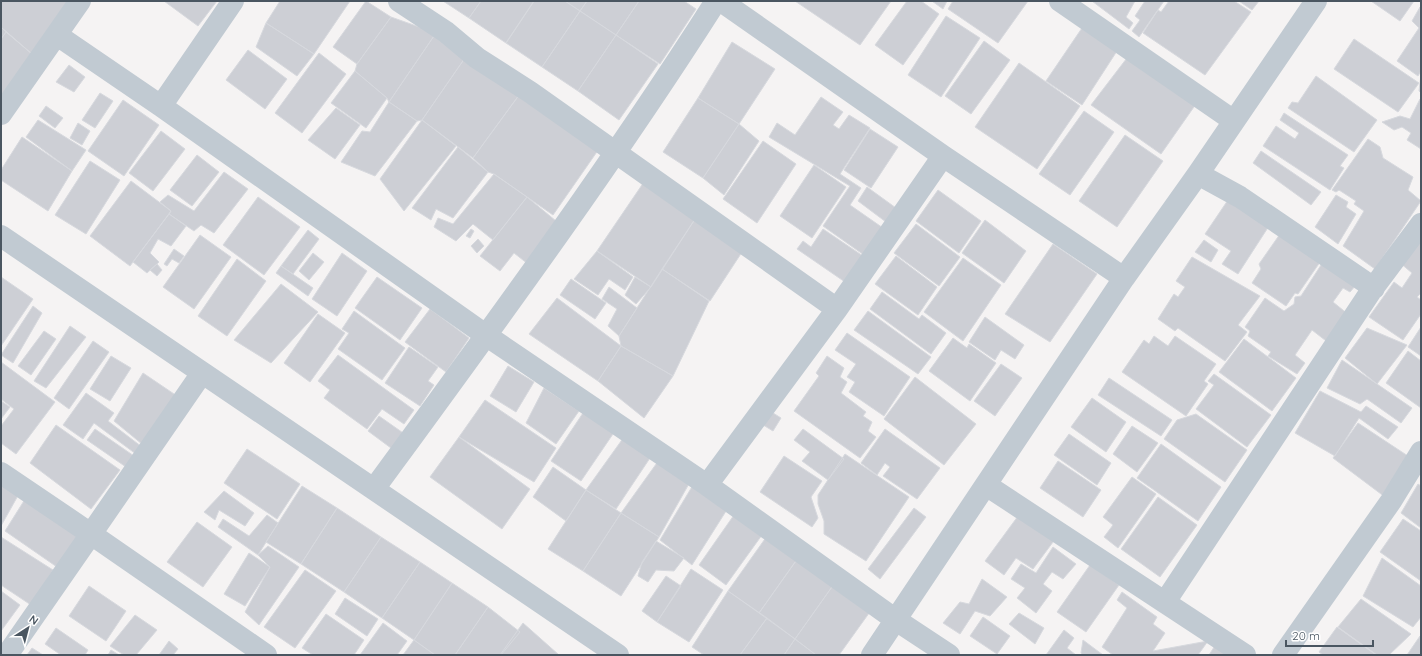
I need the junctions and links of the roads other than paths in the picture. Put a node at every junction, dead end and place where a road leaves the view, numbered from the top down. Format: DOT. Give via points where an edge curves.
graph roads {
  1 [pos="80,1"];
  2 [pos="233,1"];
  3 [pos="399,1"];
  4 [pos="716,1"];
  5 [pos="721,1"];
  6 [pos="1060,1"];
  7 [pos="1316,1"];
  8 [pos="57,35"];
  9 [pos="161,106"];
  10 [pos="1,114"];
  11 [pos="1234,121"];
  12 [pos="616,153"];
  13 [pos="943,156"];
  14 [pos="1198,174"];
  15 [pos="1421,224"];
  16 [pos="1,236"];
  17 [pos="1124,278"];
  18 [pos="1374,288"];
  19 [pos="837,309"];
  20 [pos="486,336"];
  21 [pos="202,373"];
  22 [pos="1421,452"];
  23 [pos="1,473"];
  24 [pos="707,485"];
  25 [pos="986,485"];
  26 [pos="374,490"];
  27 [pos="91,534"];
  28 [pos="1164,602"];
  29 [pos="896,620"];
  30 [pos="7,655"];
  31 [pos="266,655"];
  32 [pos="618,655"];
  33 [pos="872,655"];
  34 [pos="950,655"];
  35 [pos="1245,655"];
  36 [pos="1283,655"];
  1 -- 8 [label="street"];
  2 -- 9 [label="street"];
  3 -- 12 [label="street"];
  4 -- 12 [label="street"];
  5 -- 13 [label="street"];
  6 -- 11 [label="street"];
  7 -- 11 [label="street"];
  8 -- 9 [label="street"];
  8 -- 10 [label="street"];
  9 -- 20 [label="street"];
  11 -- 14 [label="street"];
  12 -- 19 [label="street"];
  12 -- 20 [label="street"];
  13 -- 17 [label="street"];
  13 -- 19 [label="street"];
  14 -- 17 [label="street"];
  14 -- 18 [label="street" via="1240,197"];
  15 -- 18 [label="street"];
  16 -- 21 [label="street"];
  17 -- 25 [label="street"];
  18 -- 28 [label="street"];
  19 -- 24 [label="street"];
  20 -- 24 [label="street"];
  20 -- 26 [label="street"];
  21 -- 26 [label="street"];
  21 -- 27 [label="street"];
  22 -- 36 [label="street" via="1391,501"];
  23 -- 27 [label="street"];
  24 -- 29 [label="street"];
  25 -- 28 [label="street"];
  25 -- 29 [label="street"];
  26 -- 32 [label="street"];
  27 -- 30 [label="street"];
  27 -- 31 [label="street"];
  28 -- 35 [label="street"];
  29 -- 33 [label="street"];
  29 -- 34 [label="street"];
}
